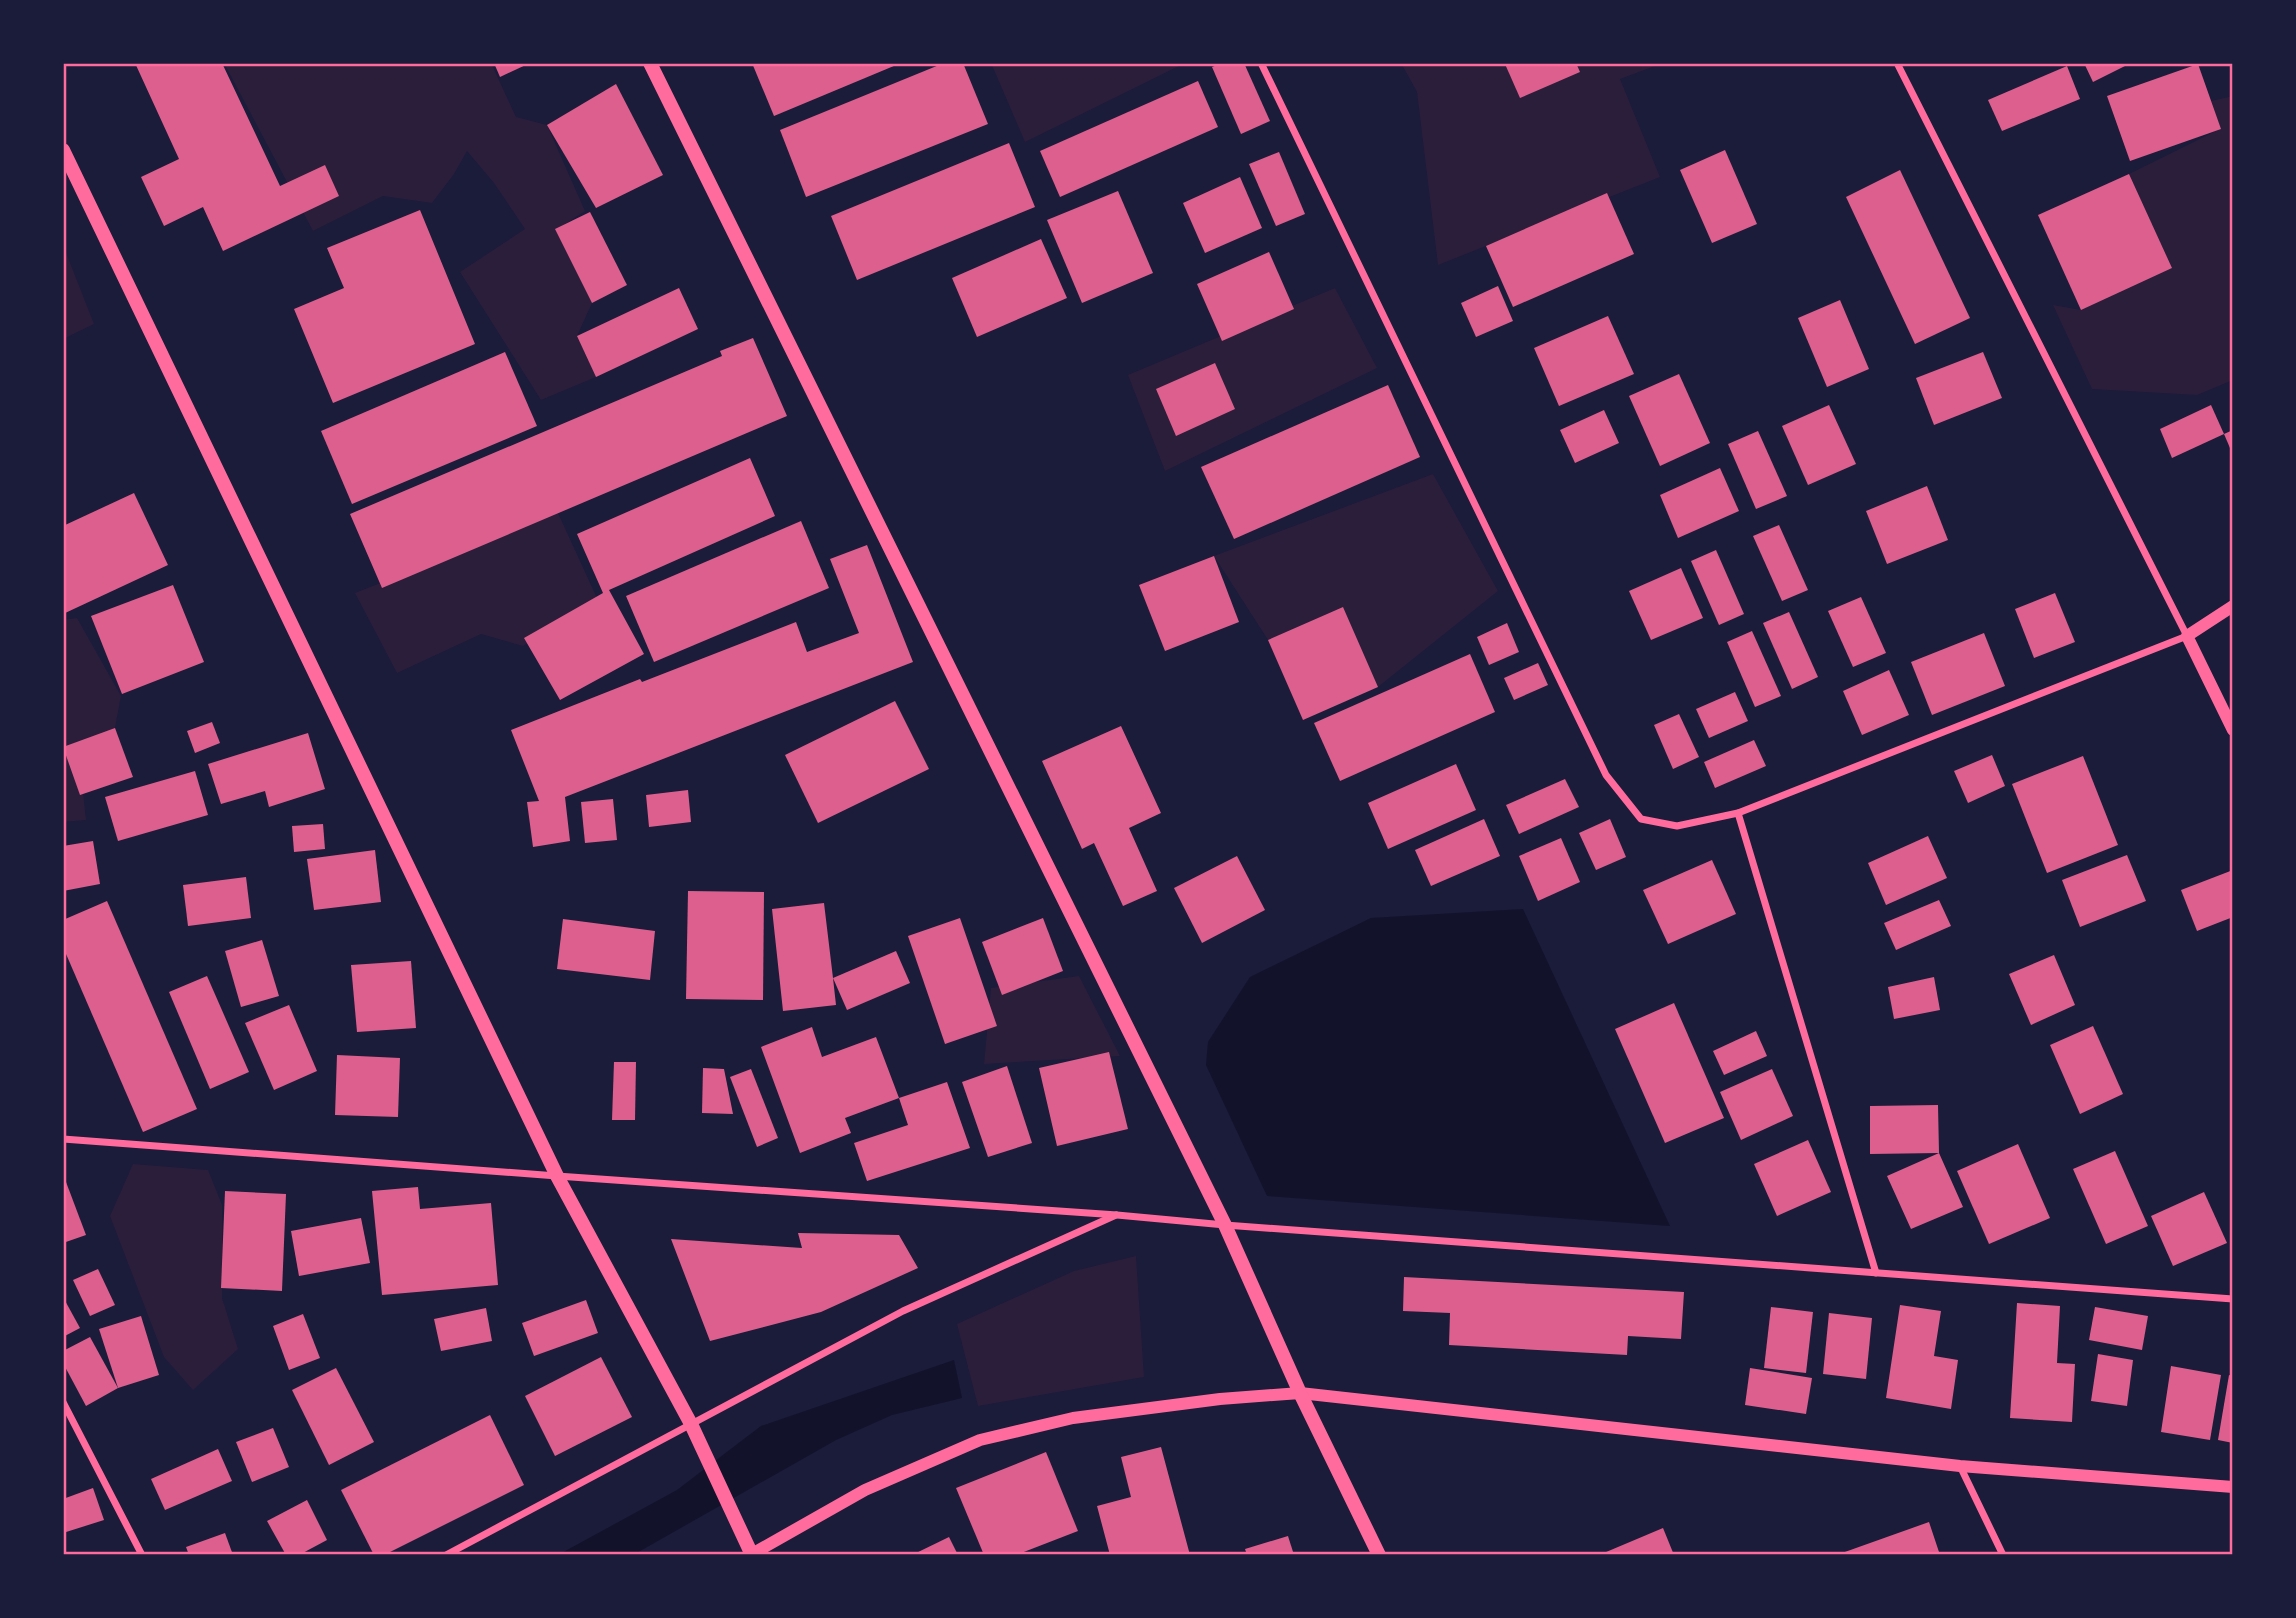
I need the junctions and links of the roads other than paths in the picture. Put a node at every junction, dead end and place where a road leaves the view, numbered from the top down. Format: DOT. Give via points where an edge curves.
graph roads {
  1 [pos="650,63"];
  2 [pos="1261,63"];
  3 [pos="1897,63"];
  4 [pos="63,150"];
  5 [pos="2233,607"];
  6 [pos="2187,636"];
  7 [pos="2233,730"];
  8 [pos="1738,813"];
  9 [pos="63,1139"];
  10 [pos="558,1176"];
  11 [pos="1117,1215"];
  12 [pos="1225,1226"];
  13 [pos="1876,1273"];
  14 [pos="2233,1299"];
  15 [pos="1300,1393"];
  16 [pos="63,1402"];
  17 [pos="691,1424"];
  18 [pos="1960,1466"];
  19 [pos="2233,1487"];
  20 [pos="142,1555"];
  21 [pos="446,1555"];
  22 [pos="751,1555"];
  23 [pos="1379,1555"];
  24 [pos="2003,1555"];
  1 -- 12 [label="main road"];
  2 -- 8 [label="street" via="1606,775 1641,819 1677,826"];
  3 -- 6 [label="street"];
  4 -- 10 [label="main road"];
  5 -- 6 [label="street"];
  6 -- 7 [label="street"];
  6 -- 8 [label="street"];
  8 -- 13 [label="street"];
  9 -- 10 [label="street"];
  10 -- 11 [label="street"];
  10 -- 17 [label="main road"];
  11 -- 12 [label="street"];
  11 -- 17 [label="street" via="903,1311"];
  12 -- 13 [label="street"];
  12 -- 15 [label="main road"];
  13 -- 14 [label="street"];
  15 -- 18 [label="street"];
  15 -- 22 [label="street" via="1073,1418 980,1440 865,1490"];
  15 -- 23 [label="main road"];
  16 -- 20 [label="street"];
  17 -- 21 [label="street"];
  17 -- 22 [label="main road"];
  18 -- 19 [label="street"];
  18 -- 24 [label="street"];
}
